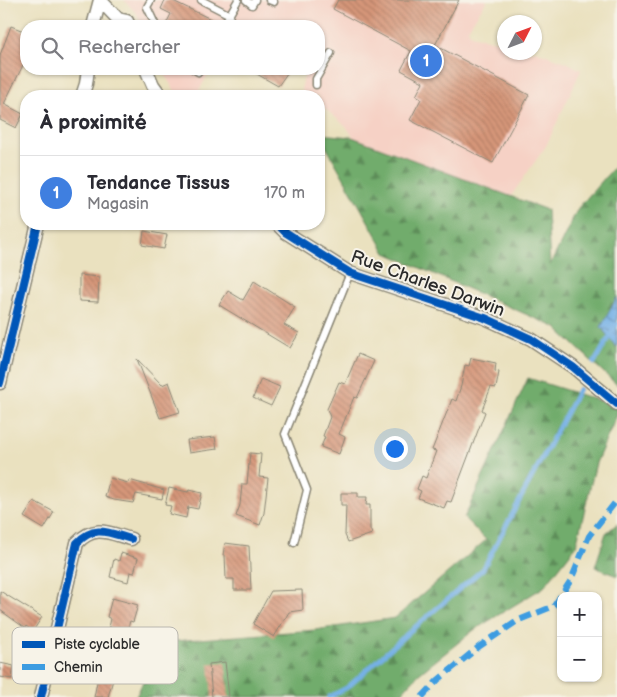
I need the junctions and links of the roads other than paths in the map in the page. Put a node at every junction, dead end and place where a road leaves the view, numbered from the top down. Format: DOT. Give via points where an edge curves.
graph roads {
  1 [pos="100,0"];
  2 [pos="151,0"];
  3 [pos="201,0"];
  4 [pos="238,0"];
  5 [pos="246,0"];
  6 [pos="255,0"];
  7 [pos="230,15"];
  8 [pos="95,20"];
  9 [pos="122,20"];
  10 [pos="153,20"];
  11 [pos="227,20"];
  12 [pos="331,53"];
  13 [pos="325,63"];
  14 [pos="87,75"];
  15 [pos="149,75"];
  16 [pos="318,75"];
  17 [pos="316,85"];
  18 [pos="84,90"];
  19 [pos="157,90"];
  20 [pos="36,230"];
  21 [pos="284,230"];
  22 [pos="350,273"];
  23 [pos="6,337"];
  24 [pos="0,383"];
  25 [pos="617,404"];
  26 [pos="131,539"];
  27 [pos="294,543"];
  28 [pos="57,627"];
  29 [pos="44,684"];
  30 [pos="41,697"];
  1 -- 8 [label="street"];
  1 -- 9 [label="street"];
  2 -- 10 [label="lane" via="147,7"];
  3 -- 7 [label="lane"];
  4 -- 7 [label="lane"];
  5 -- 6 [label="lane" via="252,5"];
  7 -- 11 [label="lane"];
  12 -- 13 [label="lane"];
  14 -- 18 [label="street"];
  15 -- 19 [label="street"];
  16 -- 17 [label="lane"];
  20 -- 23 [label="street"];
  21 -- 22 [label="street, Rue Charles Darwin"];
  22 -- 25 [label="street, Rue Charles Darwin" via="485,318 531,339 573,367"];
  22 -- 27 [label="lane" via="285,434 308,490"];
  23 -- 24 [label="street"];
  26 -- 28 [label="street" via="98,530 86,534 77,543"];
  29 -- 30 [label="street"];
}
